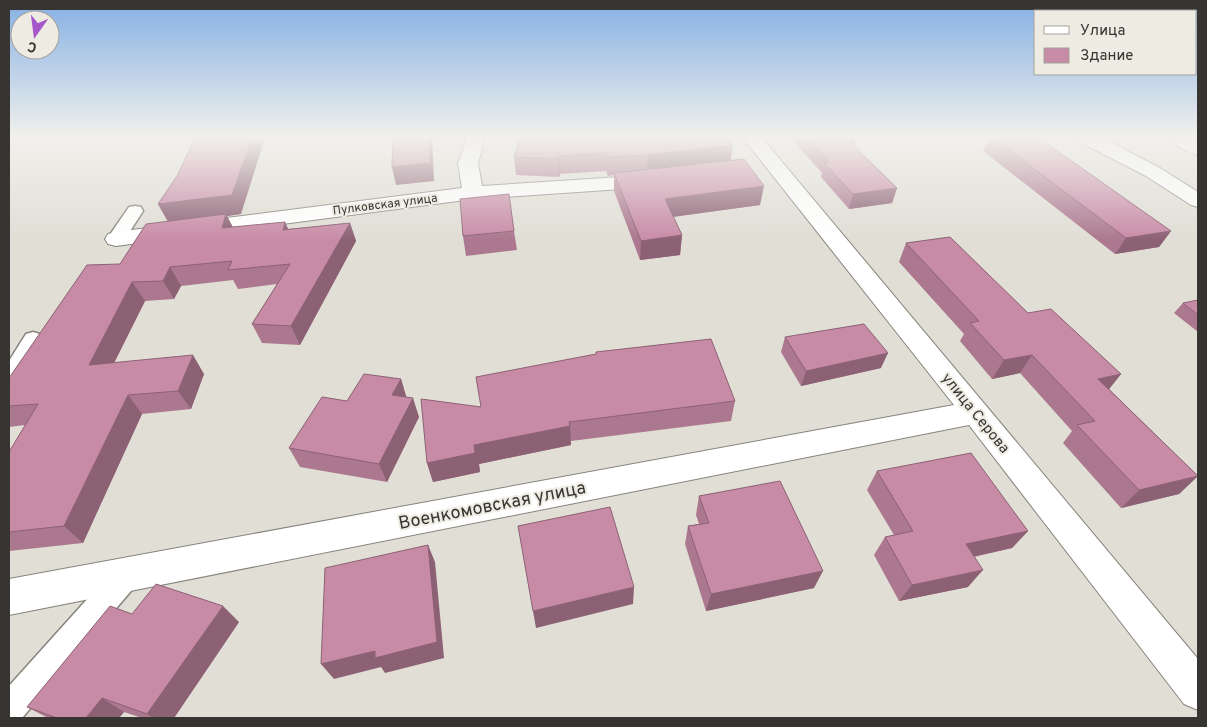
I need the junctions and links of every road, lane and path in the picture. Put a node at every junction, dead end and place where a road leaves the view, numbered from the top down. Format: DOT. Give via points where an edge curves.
graph roads {
  1 [pos="469,172"];
  2 [pos="769,172"];
  3 [pos="1153,172"];
  4 [pos="667,179"];
  5 [pos="473,193"];
  6 [pos="1198,201"];
  7 [pos="135,211"];
  8 [pos="116,239"];
  9 [pos="33,339"];
  10 [pos="11,372"];
  11 [pos="976,412"];
  12 [pos="128,575"];
  13 [pos="9,597"];
  14 [pos="1198,690"];
  15 [pos="9,709"];
  1 -- 5 [label="street"];
  2 -- 11 [label="street, улица Серова"];
  3 -- 6 [label="street"];
  4 -- 5 [label="street, Пулковская улица"];
  5 -- 8 [label="street, Пулковская улица"];
  7 -- 8 [label="lane"];
  9 -- 10 [label="lane"];
  11 -- 12 [label="street, Военкомовская улица"];
  11 -- 14 [label="street, улица Серова"];
  12 -- 13 [label="street, Военкомовская улица"];
  12 -- 15 [label="lane"];
}
